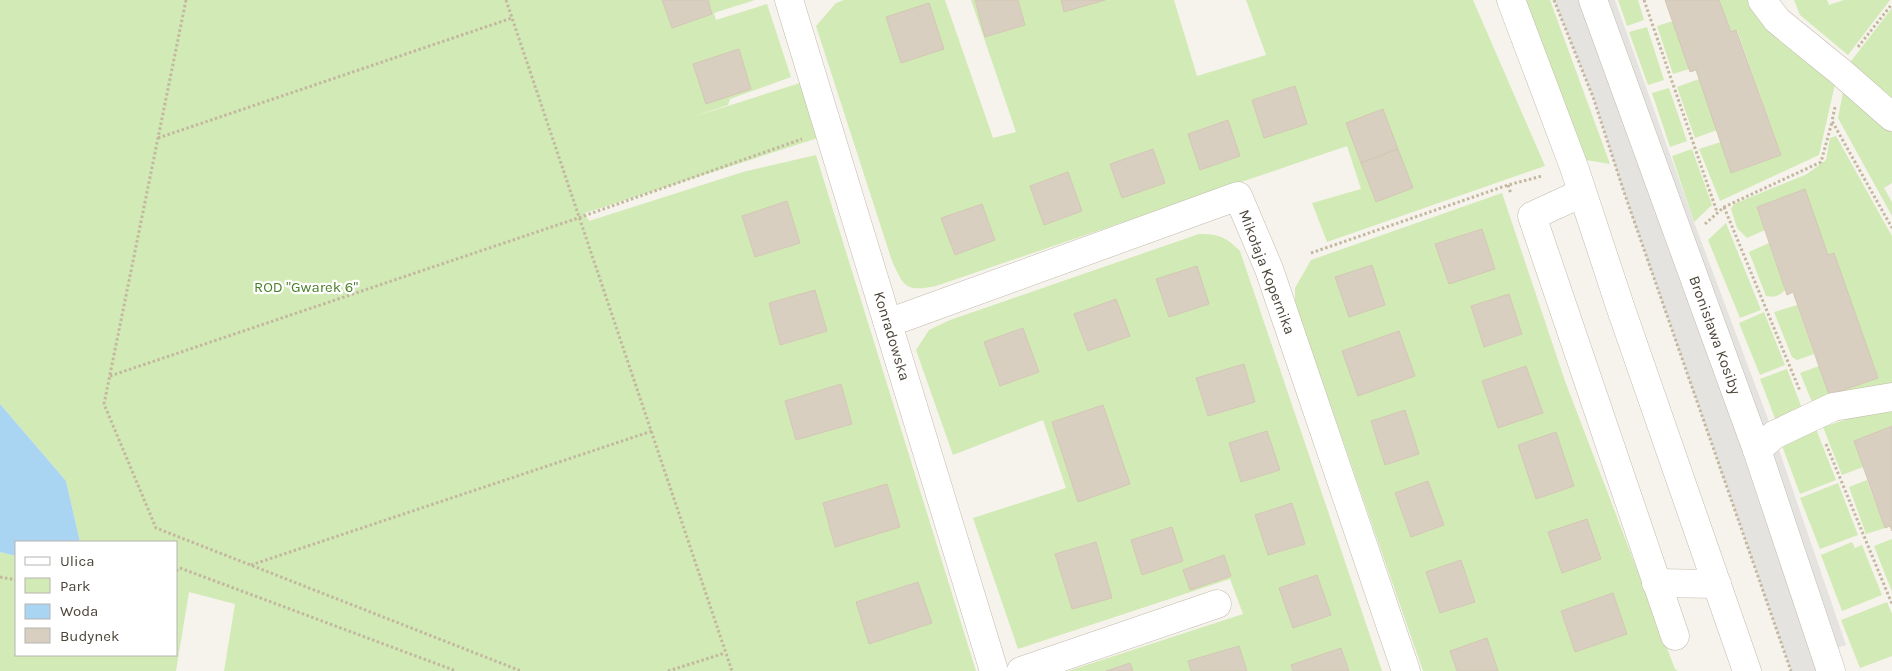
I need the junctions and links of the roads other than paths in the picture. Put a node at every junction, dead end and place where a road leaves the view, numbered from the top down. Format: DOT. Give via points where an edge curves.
graph roads {
  1 [pos="1511,0"];
  2 [pos="1593,0"];
  3 [pos="1762,0"];
  4 [pos="791,1"];
  5 [pos="1892,117"];
  6 [pos="1578,180"];
  7 [pos="888,323"];
  8 [pos="1892,397"];
  9 [pos="1757,450"];
  10 [pos="1656,582"];
  11 [pos="1718,584"];
  12 [pos="1217,604"];
  13 [pos="1675,636"];
  14 [pos="994,671"];
  15 [pos="1021,671"];
  16 [pos="1406,671"];
  17 [pos="1747,671"];
  18 [pos="1830,671"];
  1 -- 6 [label="street"];
  2 -- 9 [label="street, Bronisława Kosiby"];
  3 -- 5 [label="street" via="1777,20"];
  4 -- 7 [label="street, Konradowska"];
  6 -- 10 [label="street" via="1532,216"];
  6 -- 11 [label="street"];
  7 -- 14 [label="street, Konradowska"];
  7 -- 16 [label="street, Mikołaja Kopernika" via="1238,196 1269,269"];
  8 -- 9 [label="street" via="1833,407 1774,435"];
  9 -- 18 [label="street, Bronisława Kosiby"];
  10 -- 11 [label="street"];
  10 -- 13 [label="street"];
  11 -- 17 [label="street"];
  12 -- 15 [label="street"];
}
